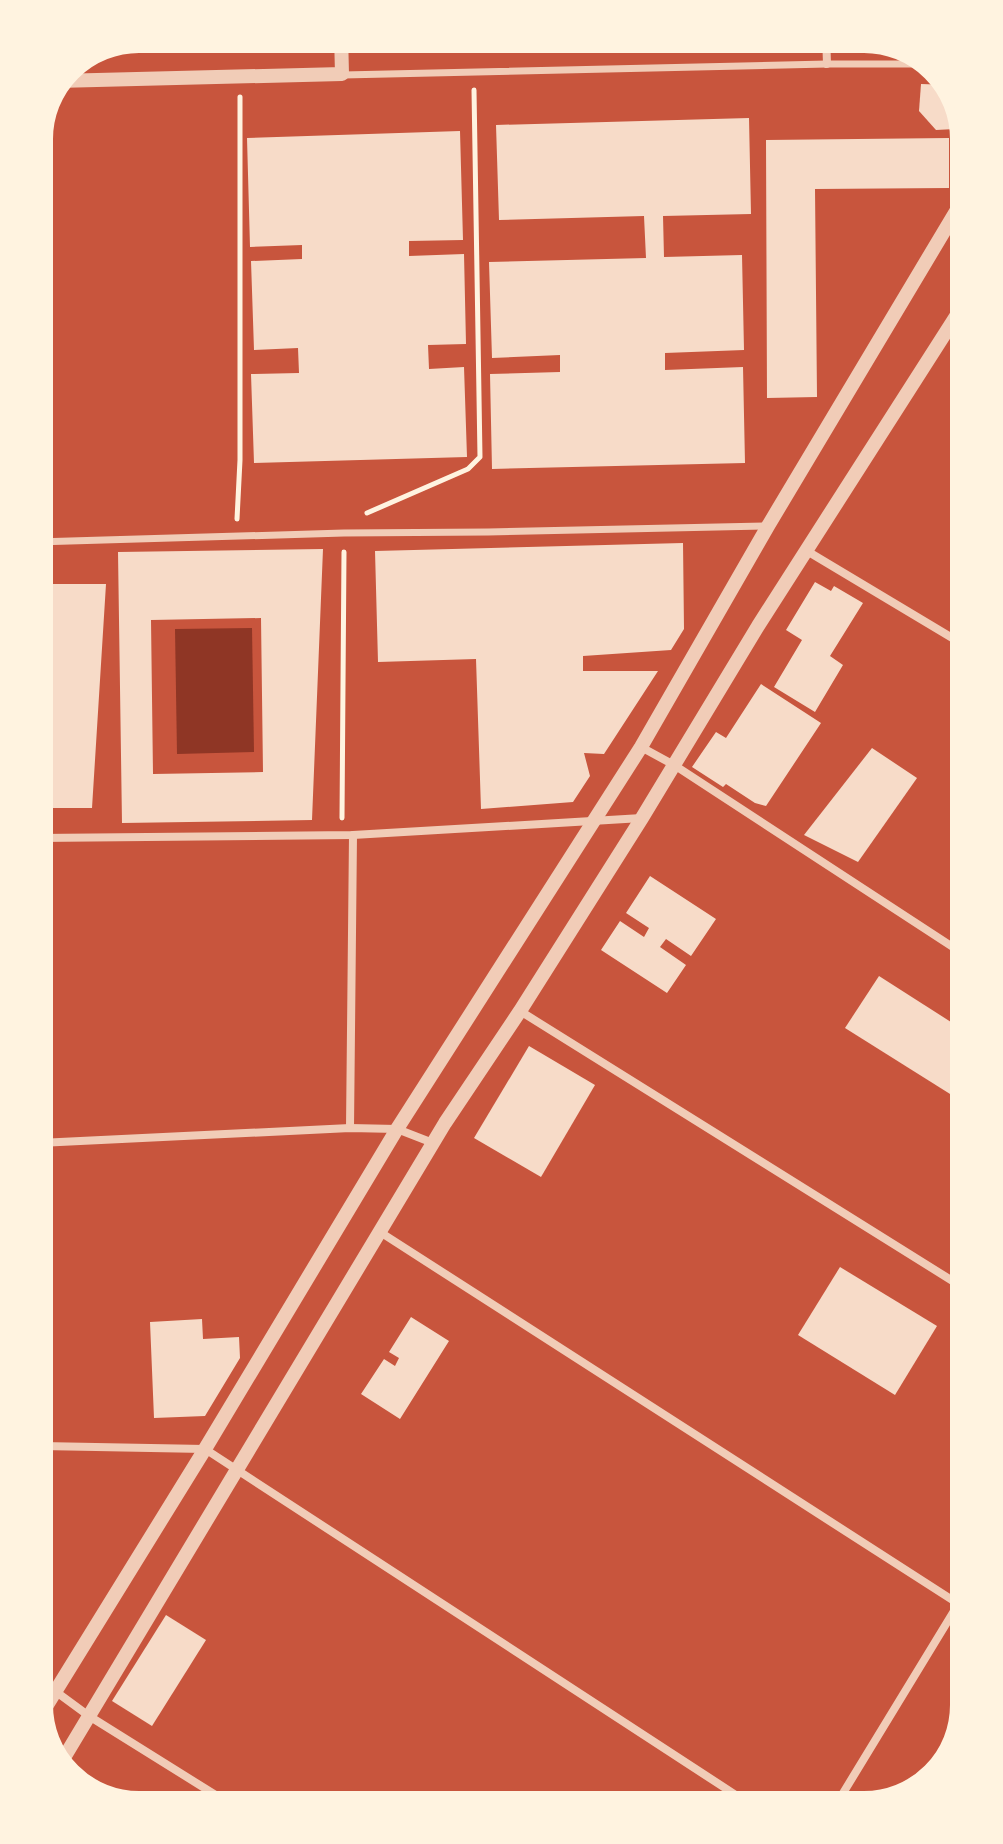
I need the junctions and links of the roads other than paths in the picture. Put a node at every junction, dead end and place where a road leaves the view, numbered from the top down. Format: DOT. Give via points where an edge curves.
graph roads {
  1 [pos="341,48"];
  2 [pos="826,48"];
  3 [pos="827,64"];
  4 [pos="916,64"];
  5 [pos="342,74"];
  6 [pos="70,81"];
  7 [pos="955,213"];
  8 [pos="955,318"];
  9 [pos="768,526"];
  10 [pos="48,542"];
  11 [pos="807,551"];
  12 [pos="955,640"];
  13 [pos="641,747"];
  14 [pos="674,765"];
  15 [pos="642,818"];
  16 [pos="595,820"];
  17 [pos="353,835"];
  18 [pos="48,838"];
  19 [pos="955,948"];
  20 [pos="520,1011"];
  21 [pos="350,1128"];
  22 [pos="397,1129"];
  23 [pos="48,1143"];
  24 [pos="433,1143"];
  25 [pos="380,1232"];
  26 [pos="955,1283"];
  27 [pos="48,1446"];
  28 [pos="205,1449"];
  29 [pos="238,1470"];
  30 [pos="955,1602"];
  31 [pos="955,1609"];
  32 [pos="55,1691"];
  33 [pos="48,1703"];
  34 [pos="89,1716"];
  35 [pos="64,1757"];
  36 [pos="217,1796"];
  37 [pos="737,1796"];
  38 [pos="841,1796"];
  1 -- 5 [label="street"];
  2 -- 3 [label="street"];
  3 -- 4 [label="street"];
  3 -- 5 [label="street"];
  5 -- 6 [label="street"];
  7 -- 9 [label="street"];
  8 -- 11 [label="street"];
  9 -- 10 [label="street"];
  9 -- 13 [label="street"];
  11 -- 12 [label="street"];
  11 -- 14 [label="street"];
  13 -- 14 [label="street"];
  13 -- 16 [label="street"];
  14 -- 15 [label="street"];
  14 -- 19 [label="street"];
  15 -- 16 [label="street"];
  15 -- 20 [label="street"];
  16 -- 17 [label="street"];
  16 -- 22 [label="street"];
  17 -- 18 [label="street"];
  17 -- 21 [label="street"];
  20 -- 24 [label="street"];
  20 -- 26 [label="street"];
  21 -- 22 [label="street"];
  21 -- 23 [label="street"];
  22 -- 24 [label="street"];
  22 -- 28 [label="street"];
  24 -- 25 [label="street"];
  25 -- 29 [label="street"];
  25 -- 30 [label="street"];
  27 -- 28 [label="street"];
  28 -- 29 [label="street"];
  28 -- 32 [label="street"];
  29 -- 34 [label="street"];
  29 -- 37 [label="street"];
  31 -- 38 [label="street"];
  32 -- 33 [label="street"];
  32 -- 34 [label="street"];
  34 -- 35 [label="street"];
  34 -- 36 [label="street"];
}
